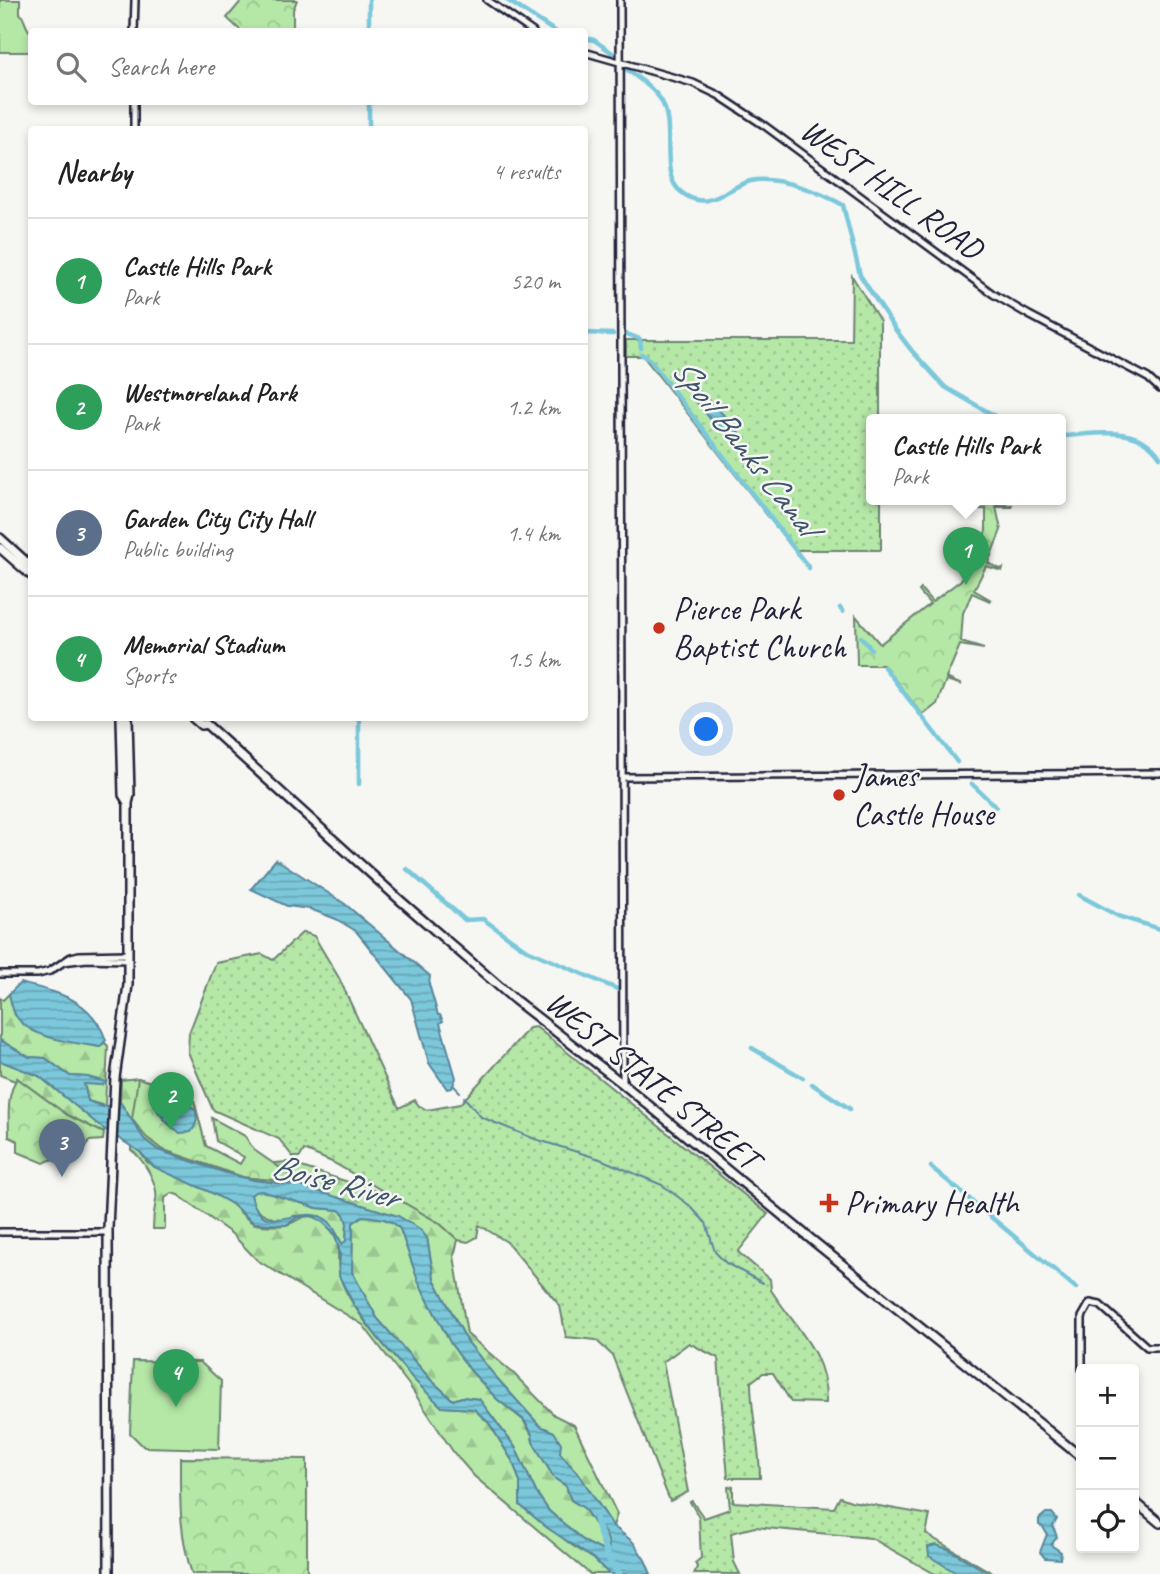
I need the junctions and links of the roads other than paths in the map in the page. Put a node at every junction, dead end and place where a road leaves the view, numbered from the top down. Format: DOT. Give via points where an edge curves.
graph roads {
  1 [pos="135,0"];
  2 [pos="486,0"];
  3 [pos="620,0"];
  4 [pos="134,28"];
  5 [pos="527,28"];
  6 [pos="588,53"];
  7 [pos="620,62"];
  8 [pos="134,105"];
  9 [pos="134,126"];
  10 [pos="1160,389"];
  11 [pos="0,538"];
  12 [pos="0,548"];
  13 [pos="28,563"];
  14 [pos="28,572"];
  15 [pos="121,721"];
  16 [pos="128,721"];
  17 [pos="206,721"];
  18 [pos="1160,773"];
  19 [pos="622,776"];
  20 [pos="128,803"];
  21 [pos="127,957"];
  22 [pos="0,974"];
  23 [pos="623,1084"];
  24 [pos="0,1232"];
  25 [pos="108,1232"];
  26 [pos="1160,1348"];
  27 [pos="1082,1364"];
  28 [pos="1076,1451"];
  29 [pos="1139,1505"];
  30 [pos="1160,1523"];
  31 [pos="108,1574"];
  1 -- 4 [label="street"];
  2 -- 5 [label="street"];
  3 -- 7 [label="street"];
  6 -- 7 [label="street, WEST HILL ROAD"];
  7 -- 10 [label="street, WEST HILL ROAD" via="694,83 726,99 993,294 1148,378"];
  7 -- 19 [label="street"];
  8 -- 9 [label="street"];
  11 -- 13 [label="main road"];
  12 -- 14 [label="main road"];
  15 -- 20 [label="main road" via="123,795"];
  16 -- 20 [label="main road"];
  17 -- 23 [label="main road, WEST STATE STREET" via="458,951"];
  18 -- 19 [label="street"];
  19 -- 23 [label="street"];
  20 -- 21 [label="main road"];
  21 -- 22 [label="street" via="63,962 38,974"];
  21 -- 25 [label="main road" via="128,985 114,1077"];
  23 -- 28 [label="main road, WEST STATE STREET"];
  24 -- 25 [label="street"];
  25 -- 31 [label="main road"];
  26 -- 27 [label="street" via="1147,1347 1100,1305 1090,1303 1082,1317"];
  29 -- 30 [label="main road"];
}
